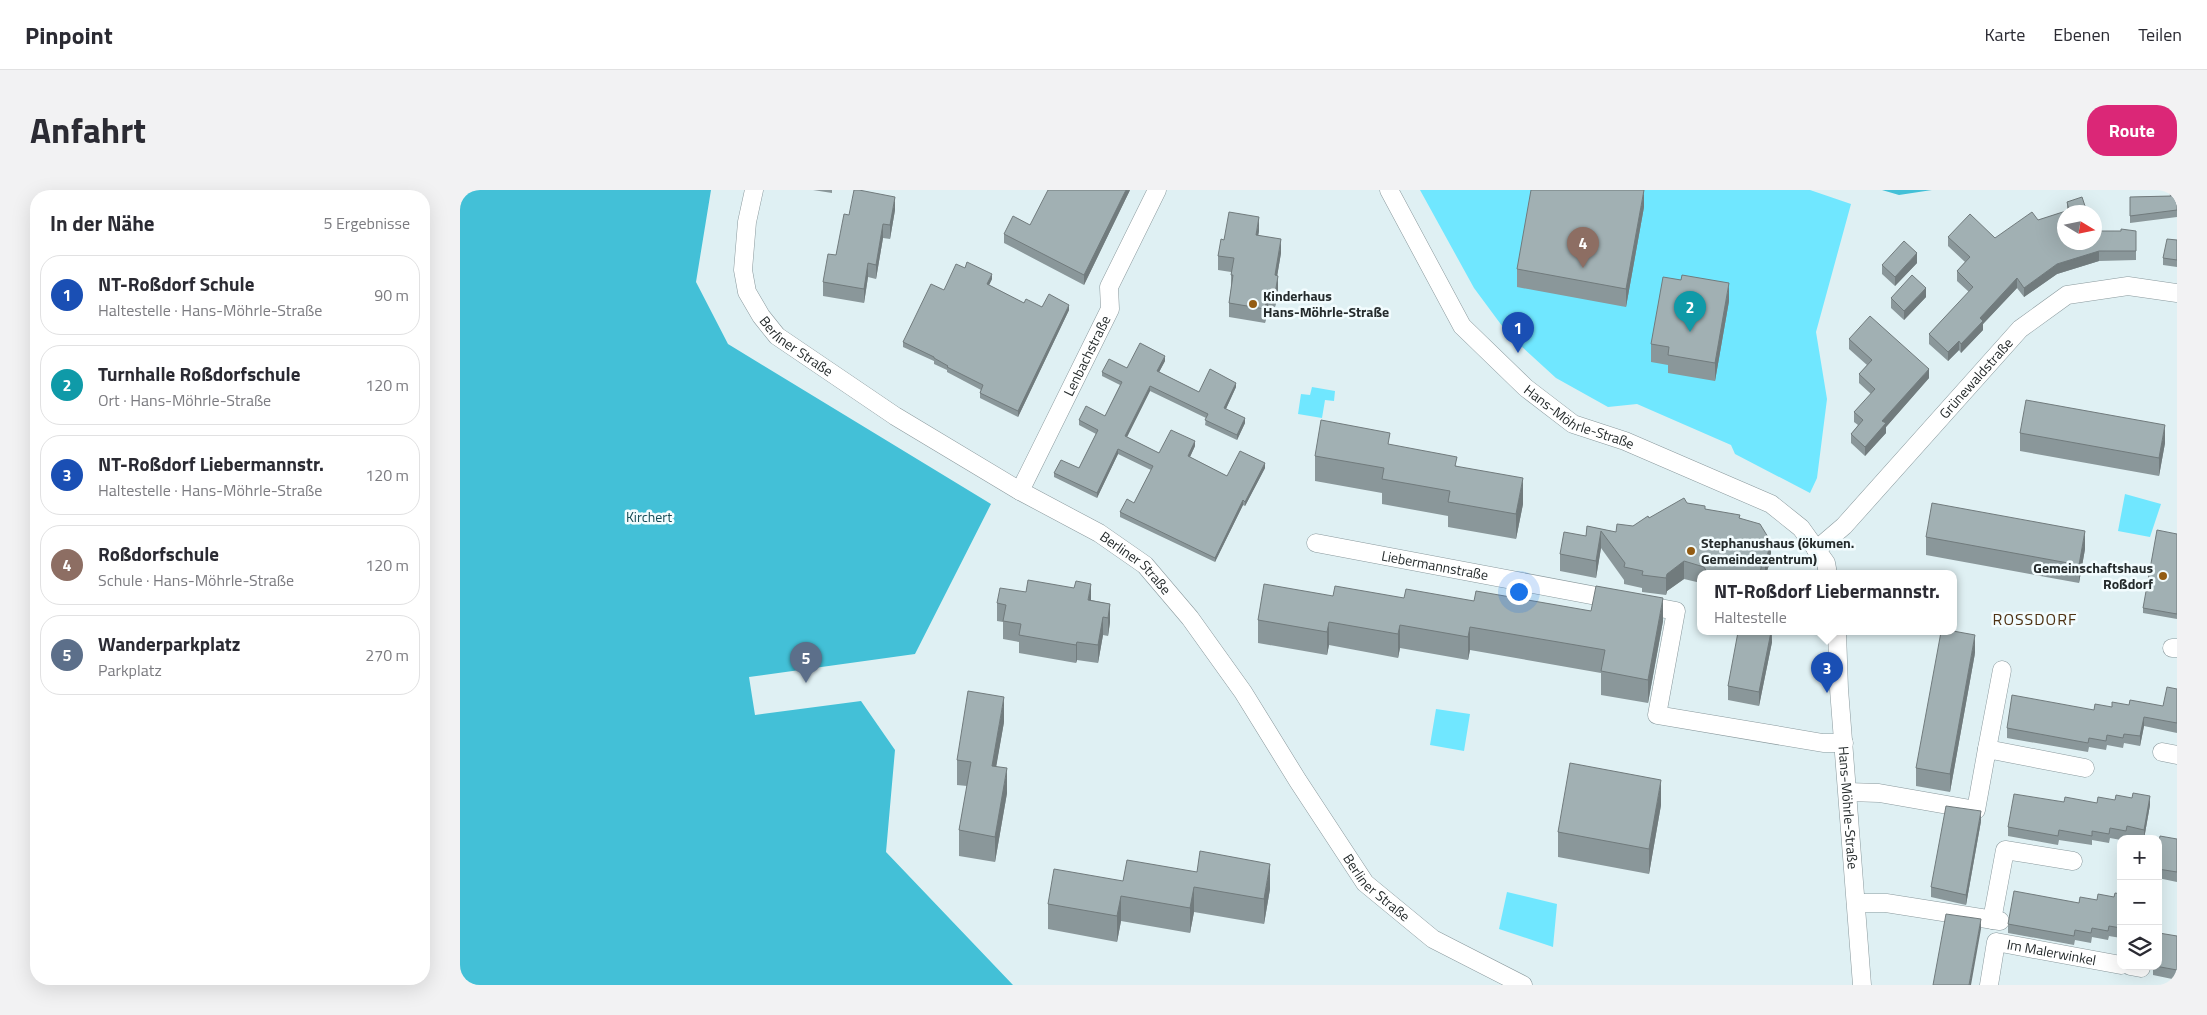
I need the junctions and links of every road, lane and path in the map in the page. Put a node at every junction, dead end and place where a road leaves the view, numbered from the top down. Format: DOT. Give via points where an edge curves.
graph roads {
  1 [pos="754,190"];
  2 [pos="1157,190"];
  3 [pos="1389,190"];
  4 [pos="2177,293"];
  5 [pos="1020,491"];
  6 [pos="1316,543"];
  7 [pos="1816,550"];
  8 [pos="1827,570"];
  9 [pos="1837,635"];
  10 [pos="2002,670"];
  11 [pos="1844,742"];
  12 [pos="1987,749"];
  13 [pos="2085,768"];
  14 [pos="1848,792"];
  15 [pos="2073,861"];
  16 [pos="1856,903"];
  17 [pos="2117,963"];
  18 [pos="1522,985"];
  19 [pos="1862,985"];
  20 [pos="1989,985"];
  1 -- 5 [label="street, Berliner Straße" via="742,270 747,292 760,316 777,336 894,416"];
  2 -- 5 [label="street, Lenbachstraße" via="1109,287 1110,309"];
  3 -- 7 [label="street, Hans-Möhrle-Straße" via="1462,326 1526,388 1573,424 1625,441 1771,504 1801,528"];
  4 -- 7 [label="street, Grünewaldstraße" via="2128,286 2067,295 2020,330 1844,526"];
  5 -- 18 [label="street, Berliner Straße" via="1099,533 1145,565 1190,618 1243,692 1365,883 1433,939"];
  6 -- 11 [label="street, Liebermannstraße" via="1676,611 1657,714 1823,743"];
  7 -- 8 [label="street, Hans-Möhrle-Straße"];
  9 -- 11 [label="street, Hans-Möhrle-Straße"];
  10 -- 12 [label="street"];
  11 -- 14 [label="street, Hans-Möhrle-Straße"];
  12 -- 13 [label="street"];
  12 -- 14 [label="street" via="1976,810 1879,793"];
  14 -- 16 [label="street, Hans-Möhrle-Straße"];
  15 -- 16 [label="street" via="2005,850 1996,920 1886,903"];
  16 -- 19 [label="street, Hans-Möhrle-Straße"];
  17 -- 20 [label="street, Im Malerwinkel" via="1996,942"];
}
